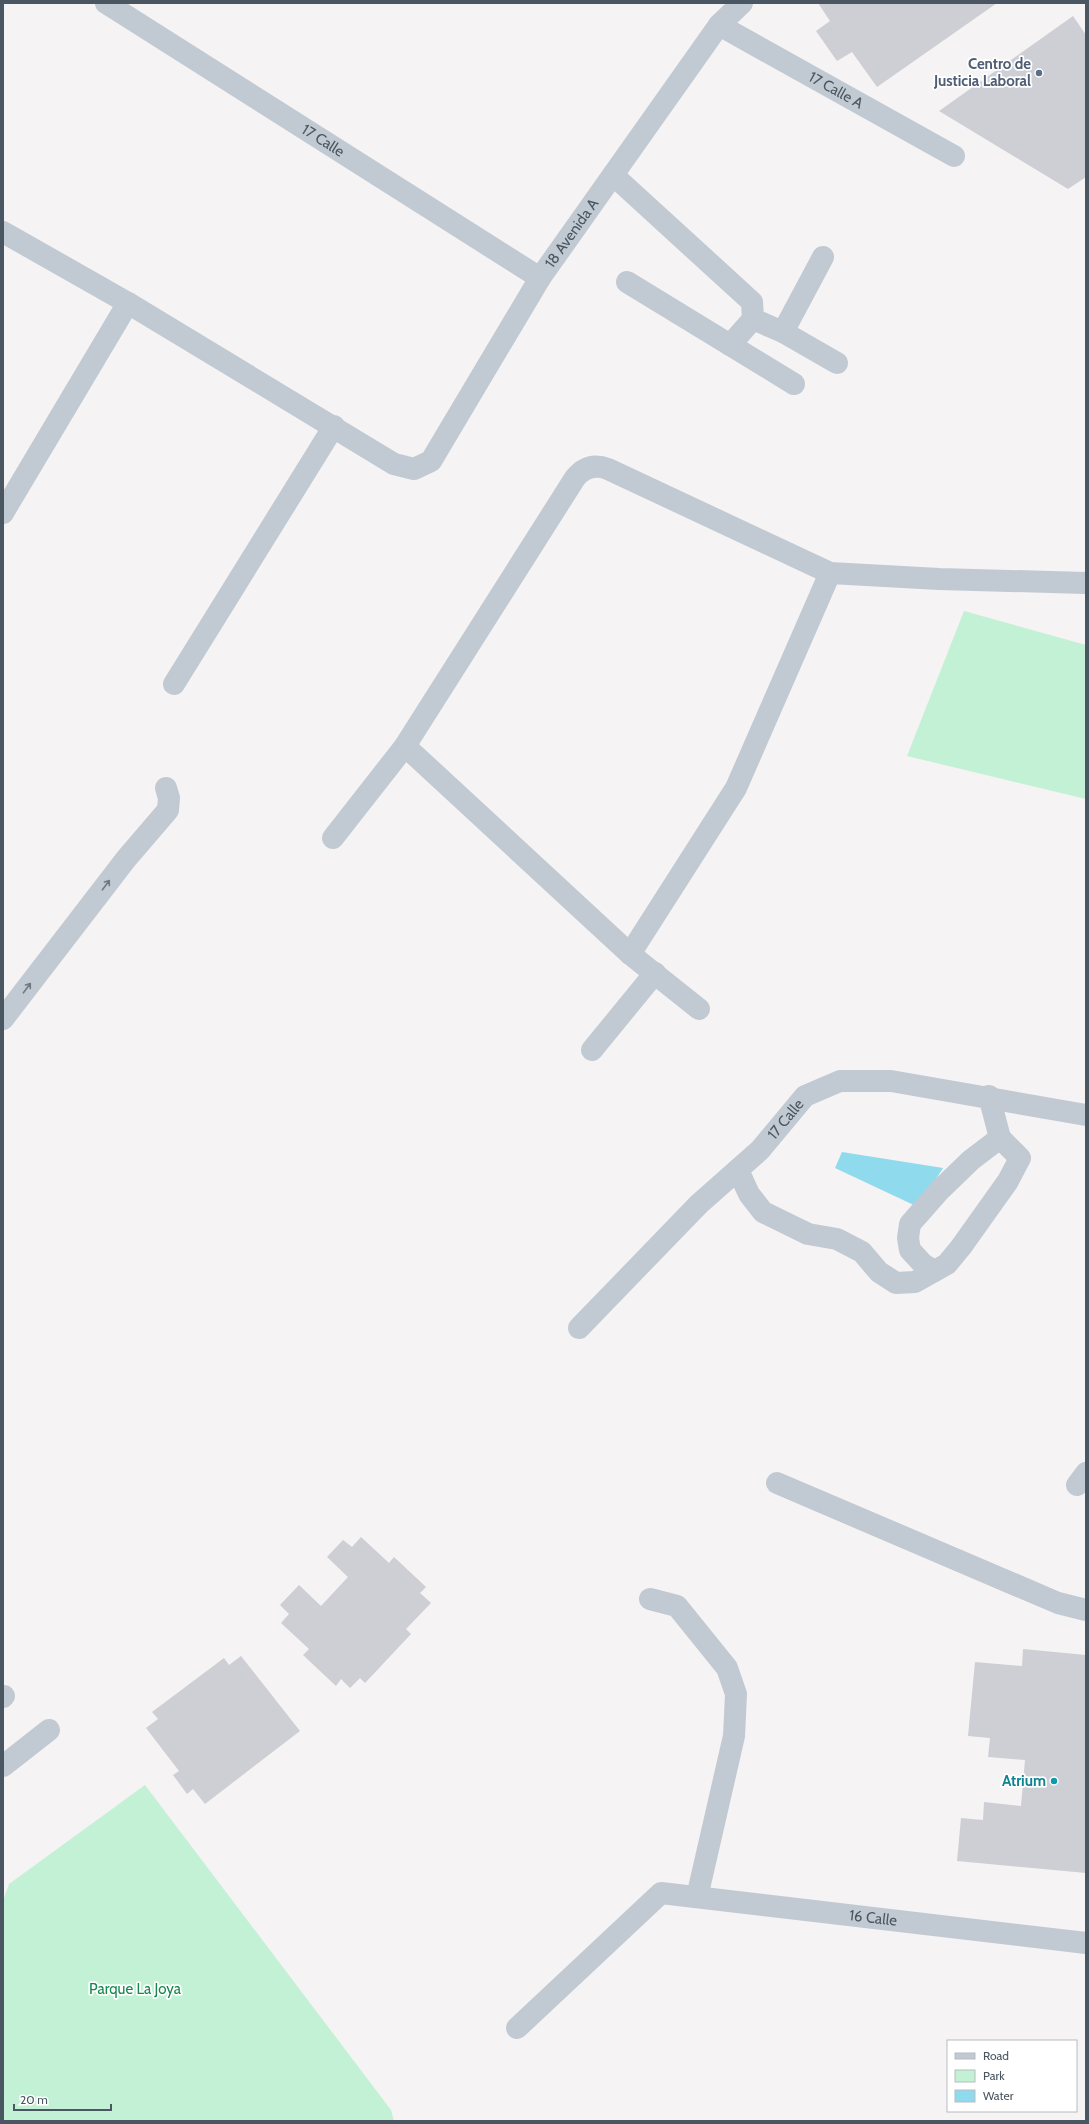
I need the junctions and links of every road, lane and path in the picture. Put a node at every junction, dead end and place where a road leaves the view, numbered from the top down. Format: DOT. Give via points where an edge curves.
graph roads {
  1 [pos="106,3"];
  2 [pos="742,3"];
  3 [pos="719,25"];
  4 [pos="954,156"];
  5 [pos="613,175"];
  6 [pos="3,232"];
  7 [pos="823,257"];
  8 [pos="540,278"];
  9 [pos="627,282"];
  10 [pos="128,303"];
  11 [pos="753,319"];
  12 [pos="783,332"];
  13 [pos="730,345"];
  14 [pos="836,363"];
  15 [pos="794,384"];
  16 [pos="334,426"];
  17 [pos="3,513"];
  18 [pos="830,573"];
  19 [pos="1086,583"];
  20 [pos="174,684"];
  21 [pos="404,746"];
  22 [pos="166,788"];
  23 [pos="333,838"];
  24 [pos="630,954"];
  25 [pos="655,974"];
  26 [pos="699,1009"];
  27 [pos="3,1019"];
  28 [pos="592,1050"];
  29 [pos="989,1096"];
  30 [pos="1086,1115"];
  31 [pos="1000,1138"];
  32 [pos="738,1170"];
  33 [pos="934,1271"];
  34 [pos="580,1328"];
  35 [pos="777,1483"];
  36 [pos="650,1600"];
  37 [pos="1086,1610"];
  38 [pos="50,1730"];
  39 [pos="3,1766"];
  40 [pos="697,1897"];
  41 [pos="1086,1943"];
  42 [pos="518,2028"];
  1 -- 8 [label="street, 17 Calle"];
  2 -- 3 [label="street, 18 Avenida A"];
  3 -- 4 [label="street, 17 Calle A"];
  3 -- 5 [label="street, 18 Avenida A"];
  5 -- 8 [label="street, 18 Avenida A"];
  5 -- 11 [label="street" via="752,302"];
  6 -- 10 [label="street"];
  7 -- 12 [label="street"];
  8 -- 16 [label="street, 18 Avenida A" via="431,461 414,469 394,464"];
  9 -- 13 [label="street"];
  10 -- 16 [label="street"];
  10 -- 17 [label="street"];
  11 -- 12 [label="street"];
  11 -- 13 [label="street"];
  12 -- 14 [label="street"];
  13 -- 15 [label="street"];
  16 -- 20 [label="street"];
  18 -- 19 [label="street"];
  18 -- 21 [label="street" via="608,470 588,468 575,478"];
  18 -- 24 [label="street" via="736,788"];
  21 -- 23 [label="street"];
  21 -- 24 [label="street"];
  27 -- 22 [label="street, one-way" via="126,859 168,810 170,798"];
  24 -- 25 [label="street"];
  25 -- 26 [label="street"];
  25 -- 28 [label="street"];
  29 -- 30 [label="street, 17 Calle"];
  29 -- 31 [label="street"];
  29 -- 32 [label="street, 17 Calle" via="891,1081 840,1081 805,1096 760,1150"];
  31 -- 33 [label="street" via="1020,1158 1008,1181 961,1247 947,1264"];
  31 -- 33 [label="street" via="971,1160 910,1224 910,1250"];
  32 -- 33 [label="street" via="748,1194 763,1212 808,1234 837,1239 862,1252 879,1272 896,1283 915,1282"];
  32 -- 34 [label="street, 17 Calle" via="699,1204"];
  35 -- 37 [label="street" via="1058,1604"];
  36 -- 40 [label="street" via="677,1606 726,1668 736,1694 734,1736"];
  38 -- 39 [label="street"];
  40 -- 41 [label="street, 16 Calle"];
  40 -- 42 [label="street, 16 Calle" via="661,1893"];
}
